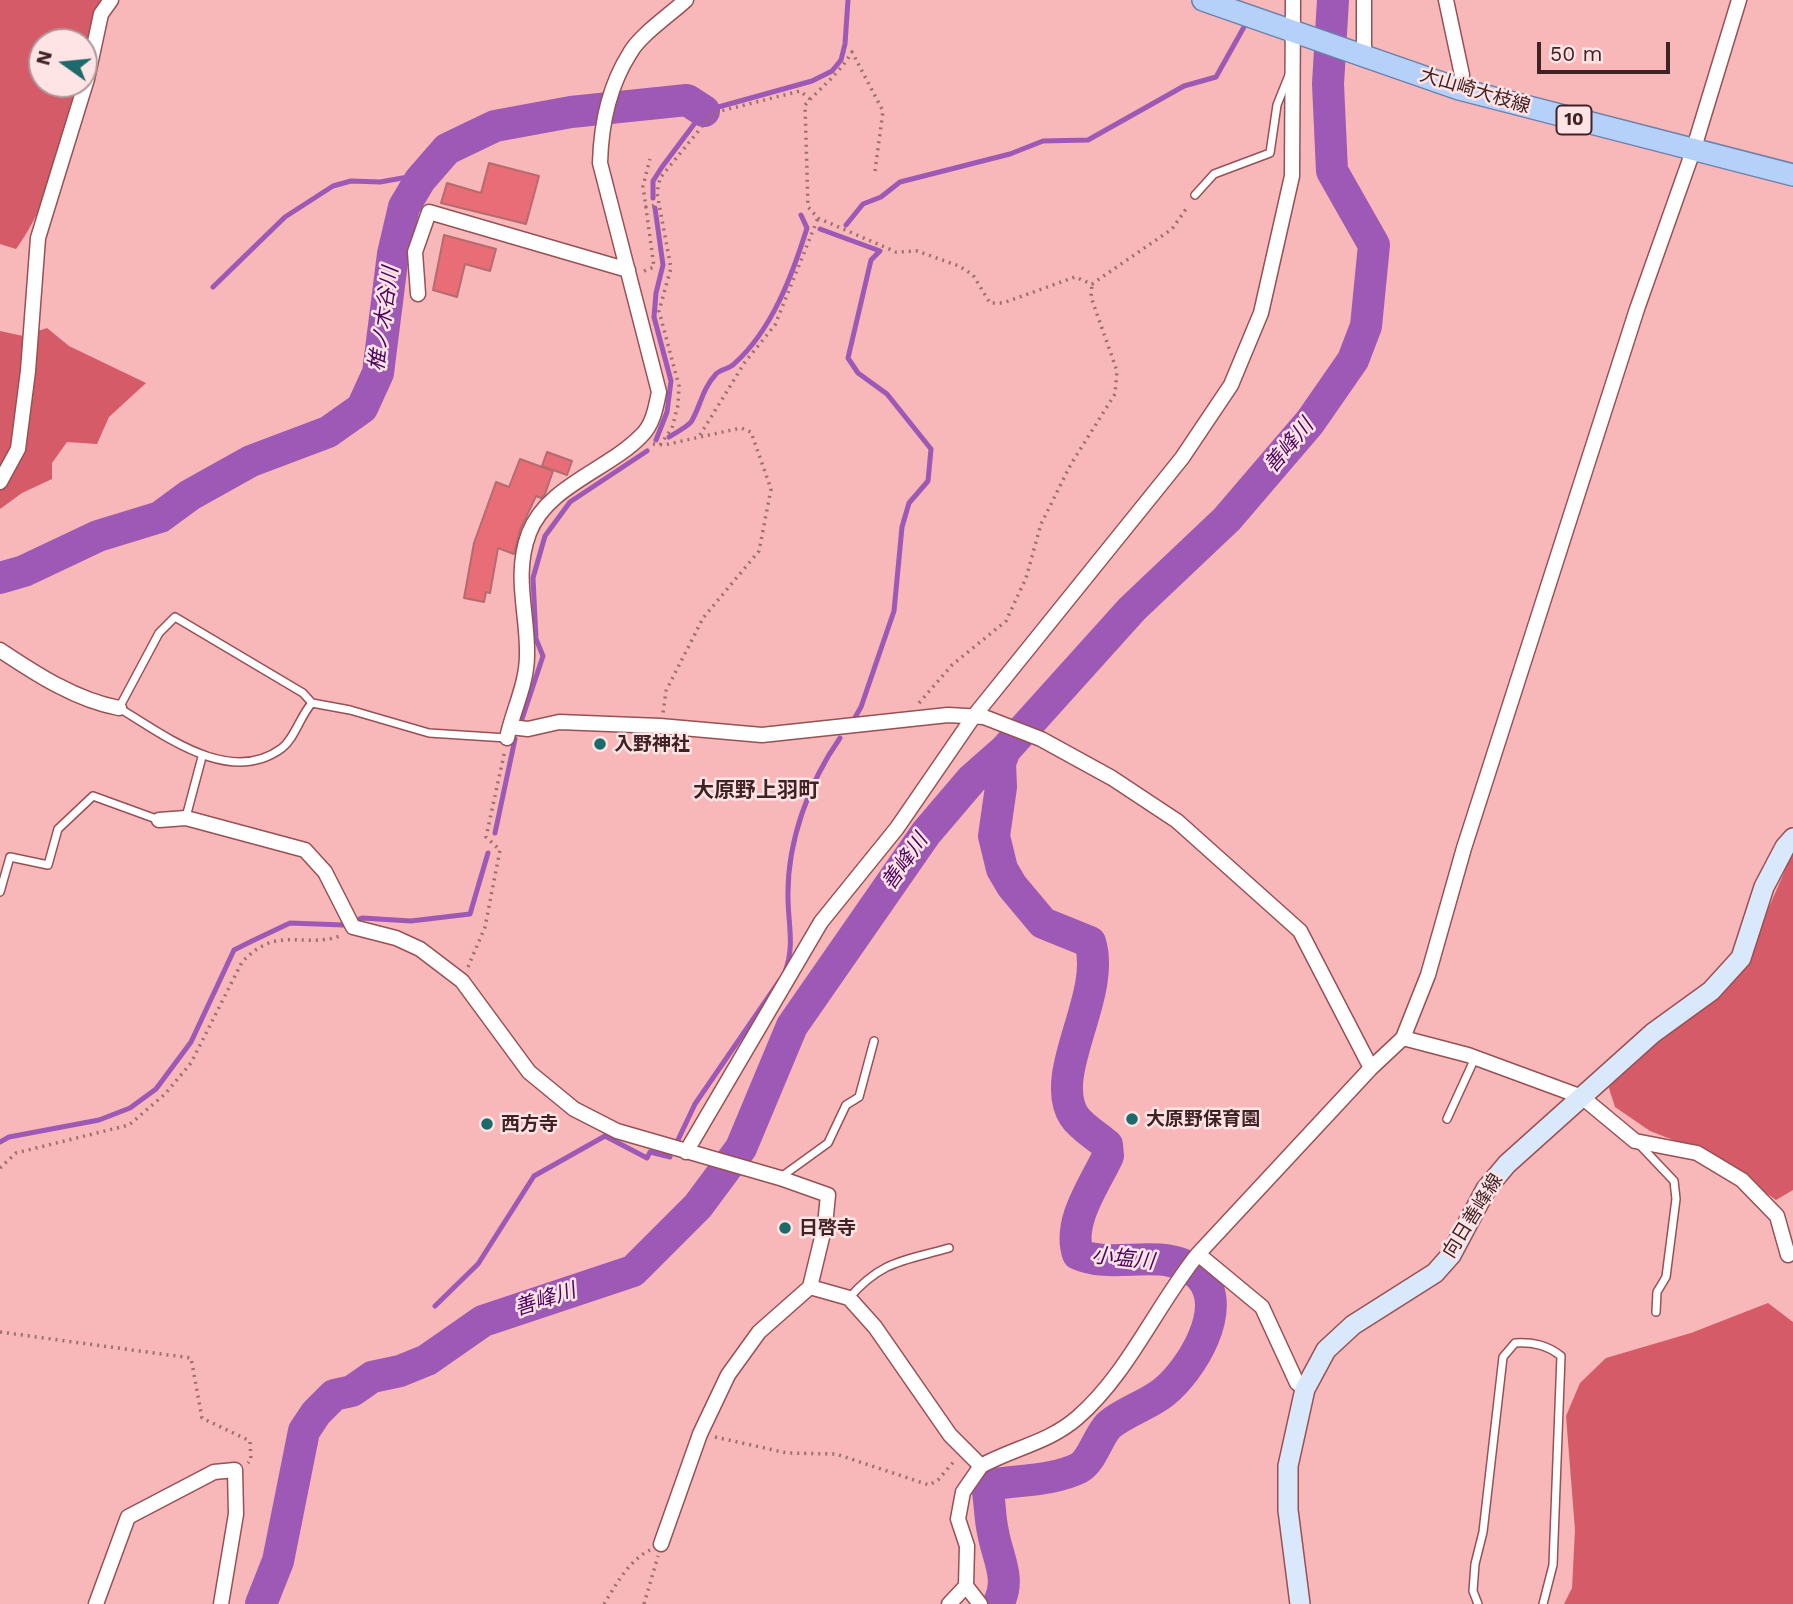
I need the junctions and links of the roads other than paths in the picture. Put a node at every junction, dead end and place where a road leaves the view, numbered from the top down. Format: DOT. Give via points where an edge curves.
graph roads {
  1 [pos="111,0"];
  2 [pos="686,0"];
  3 [pos="1203,0"];
  4 [pos="1293,0"];
  5 [pos="1364,0"];
  6 [pos="1446,0"];
  7 [pos="1739,0"];
  8 [pos="1299,33"];
  9 [pos="1362,55"];
  10 [pos="1295,62"];
  11 [pos="1459,89"];
  12 [pos="1693,151"];
  13 [pos="1793,175"];
  14 [pos="1195,195"];
  15 [pos="628,270"];
  16 [pos="418,294"];
  17 [pos="0,482"];
  18 [pos="0,650"];
  19 [pos="312,703"];
  20 [pos="119,708"];
  21 [pos="979,716"];
  22 [pos="509,733"];
  23 [pos="202,757"];
  24 [pos="186,818"];
  25 [pos="159,820"];
  26 [pos="1793,838"];
  27 [pos="0,892"];
  28 [pos="1403,1038"];
  29 [pos="874,1041"];
  30 [pos="1475,1057"];
  31 [pos="1371,1068"];
  32 [pos="1582,1097"];
  33 [pos="1447,1119"];
  34 [pos="1635,1141"];
  35 [pos="692,1153"];
  36 [pos="780,1178"];
  37 [pos="949,1248"];
  38 [pos="1788,1255"];
  39 [pos="1196,1257"];
  40 [pos="810,1287"];
  41 [pos="849,1298"];
  42 [pos="1656,1312"];
  43 [pos="1305,1389"];
  44 [pos="981,1466"];
  45 [pos="661,1544"];
  46 [pos="966,1586"];
  47 [pos="96,1604"];
  48 [pos="221,1604"];
  49 [pos="949,1604"];
  50 [pos="980,1604"];
  51 [pos="1300,1604"];
  52 [pos="1478,1604"];
  53 [pos="1543,1604"];
  1 -- 17 [label="street" via="100,13 87,79 38,239 18,449"];
  2 -- 15 [label="street" via="631,51 601,131 600,163"];
  3 -- 8 [label="main road, 大山崎大枝線 / 10"];
  4 -- 8 [label="street"];
  5 -- 9 [label="street"];
  6 -- 11 [label="street" via="1462,75"];
  7 -- 12 [label="street"];
  8 -- 9 [label="main road, 大山崎大枝線 / 10"];
  8 -- 10 [label="street"];
  9 -- 11 [label="main road, 大山崎大枝線 / 10"];
  10 -- 14 [label="lane" via="1277,105 1270,153 1214,174"];
  10 -- 21 [label="street" via="1292,176 1261,313 1231,385 1182,458"];
  11 -- 12 [label="main road, 大山崎大枝線 / 10"];
  12 -- 13 [label="main road, 大山崎大枝線 / 10"];
  12 -- 28 [label="street" via="1633,321 1464,848 1428,975"];
  15 -- 16 [label="street" via="429,212 415,252"];
  15 -- 22 [label="street" via="659,392 654,415 638,439 544,507 529,532 520,594 526,676"];
  18 -- 20 [label="street" via="99,705"];
  19 -- 20 [label="lane" via="303,693 175,617 159,633"];
  19 -- 22 [label="lane" via="429,733"];
  19 -- 23 [label="lane" via="284,747 257,762"];
  20 -- 23 [label="lane"];
  21 -- 22 [label="street" via="762,735 559,722"];
  21 -- 31 [label="street" via="1041,739 1177,821 1300,931"];
  21 -- 35 [label="street" via="821,922"];
  23 -- 24 [label="lane"];
  24 -- 25 [label="street"];
  24 -- 35 [label="street" via="305,850 325,872 352,924 420,949 462,981 529,1072 574,1109 617,1131"];
  25 -- 27 [label="lane" via="93,796 58,829 48,865 10,857"];
  26 -- 32 [label="main road, 向日善峰線" via="1765,887 1741,958 1711,991 1653,1033"];
  28 -- 30 [label="street"];
  28 -- 31 [label="street"];
  29 -- 36 [label="lane" via="859,1097 846,1105 828,1143"];
  30 -- 32 [label="street"];
  30 -- 33 [label="lane"];
  31 -- 39 [label="street"];
  32 -- 34 [label="street"];
  32 -- 43 [label="main road, 向日善峰線" via="1507,1164 1486,1189 1451,1255 1435,1273 1353,1325 1326,1350"];
  34 -- 38 [label="street" via="1697,1153 1742,1180 1777,1216"];
  34 -- 42 [label="lane" via="1674,1181 1666,1277 1657,1292"];
  35 -- 36 [label="street"];
  36 -- 40 [label="street" via="828,1195"];
  37 -- 41 [label="lane" via="897,1261 867,1277"];
  39 -- 43 [label="street" via="1262,1307 1297,1383"];
  39 -- 44 [label="street" via="1168,1292 1125,1362 1077,1418 1040,1443 1002,1454"];
  40 -- 41 [label="street"];
  40 -- 45 [label="street" via="759,1332 728,1375 700,1434"];
  41 -- 44 [label="street" via="963,1450"];
  43 -- 51 [label="main road, 向日善峰線" via="1288,1466"];
  44 -- 46 [label="street" via="963,1492 958,1520 967,1546"];
  46 -- 49 [label="street"];
  46 -- 50 [label="street"];
  47 -- 48 [label="street" via="128,1517 214,1472 235,1470 236,1514"];
  52 -- 53 [label="lane" via="1474,1578 1503,1357 1515,1343 1528,1342 1550,1347 1561,1356 1553,1565"];
}
